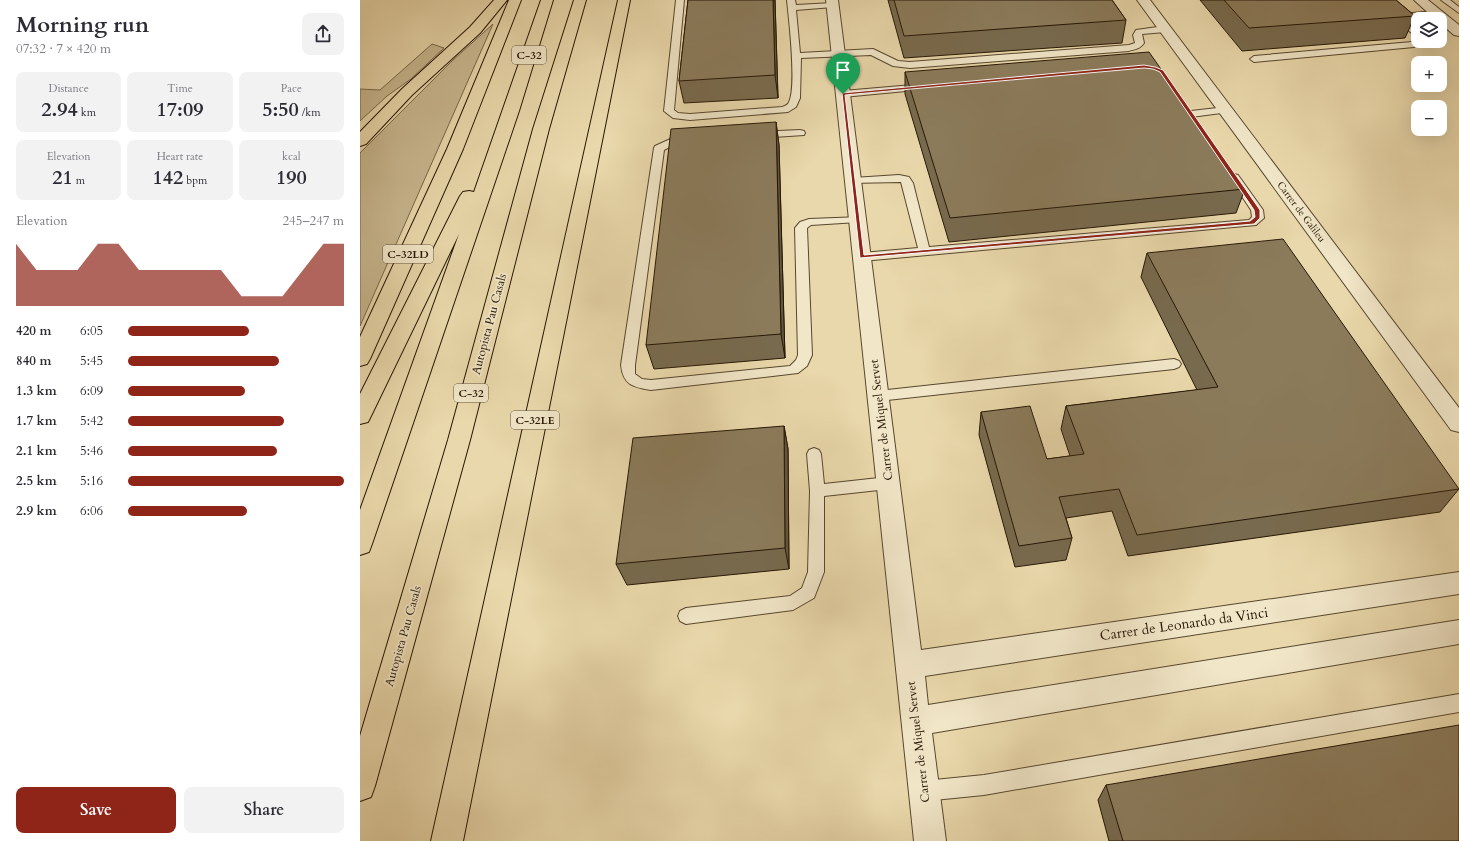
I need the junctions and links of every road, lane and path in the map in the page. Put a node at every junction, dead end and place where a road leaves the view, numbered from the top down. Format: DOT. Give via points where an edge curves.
graph roads {
  1 [pos="501,0"];
  2 [pos="515,0"];
  3 [pos="547,0"];
  4 [pos="580,0"];
  5 [pos="624,0"];
  6 [pos="680,0"];
  7 [pos="1143,0"];
  8 [pos="1377,0"];
  9 [pos="1420,0"];
  10 [pos="1445,0"];
  11 [pos="832,3"];
  12 [pos="791,4"];
  13 [pos="1459,10"];
  14 [pos="1434,12"];
  15 [pos="1411,16"];
  16 [pos="1397,17"];
  17 [pos="1447,23"];
  18 [pos="1411,28"];
  19 [pos="1165,29"];
  20 [pos="1459,32"];
  21 [pos="1411,44"];
  22 [pos="838,53"];
  23 [pos="796,56"];
  24 [pos="1254,59"];
  25 [pos="934,86"];
  26 [pos="843,94"];
  27 [pos="511,110"];
  28 [pos="1226,110"];
  29 [pos="1200,127"];
  30 [pos="800,133"];
  31 [pos="746,136"];
  32 [pos="700,138"];
  33 [pos="360,141"];
  34 [pos="1226,165"];
  35 [pos="853,181"];
  36 [pos="858,219"];
  37 [pos="924,251"];
  38 [pos="862,257"];
  39 [pos="360,359"];
  40 [pos="1174,364"];
  41 [pos="878,396"];
  42 [pos="360,416"];
  43 [pos="1459,424"];
  44 [pos="814,454"];
  45 [pos="888,483"];
  46 [pos="817,491"];
  47 [pos="360,544"];
  48 [pos="1459,583"];
  49 [pos="686,616"];
  50 [pos="1459,632"];
  51 [pos="909,665"];
  52 [pos="1459,703"];
  53 [pos="916,722"];
  54 [pos="360,786"];
  55 [pos="924,791"];
  56 [pos="447,841"];
  57 [pos="930,841"];
  1 -- 33 [label="highway" via="474,30"];
  2 -- 39 [label="highway, C-32LD" via="455,148"];
  3 -- 27 [label="highway, C-32"];
  4 -- 54 [label="highway, Autopista Pau Casals / C-32" via="541,129 459,440"];
  5 -- 56 [label="highway, C-32LE"];
  6 -- 23 [label="lane" via="669,111 676,116 785,110 793,105 796,98"];
  7 -- 19 [label="street, Carrer de Galileu"];
  8 -- 16 [label="lane"];
  9 -- 14 [label="street"];
  10 -- 13 [label="lane"];
  11 -- 12 [label="lane"];
  11 -- 22 [label="street, Carrer de Miquel Servet"];
  12 -- 23 [label="lane"];
  15 -- 16 [label="lane"];
  16 -- 18 [label="lane"];
  17 -- 20 [label="street"];
  19 -- 22 [label="lane" via="1139,32 1137,35 1140,43 1129,48 910,65 896,64 873,52"];
  19 -- 28 [label="street, Carrer de Galileu"];
  21 -- 24 [label="lane"];
  22 -- 23 [label="lane"];
  22 -- 26 [label="street, Carrer de Miquel Servet"];
  25 -- 26 [label="lane"];
  26 -- 35 [label="street, Carrer de Miquel Servet"];
  27 -- 42 [label="highway"];
  27 -- 47 [label="highway, C-32"];
  28 -- 29 [label="lane" via="1189,111"];
  28 -- 43 [label="street, Carrer de Galileu"];
  30 -- 31 [label="lane"];
  32 -- 36 [label="lane" via="677,140 659,148 628,365 629,376 639,383 651,385 793,370 802,364 805,356 800,228 809,222"];
  34 -- 37 [label="lane" via="1257,210 1258,218 1252,223"];
  35 -- 36 [label="street, Carrer de Miquel Servet"];
  35 -- 37 [label="lane" via="905,179"];
  36 -- 38 [label="street, Carrer de Miquel Servet"];
  37 -- 38 [label="lane"];
  38 -- 41 [label="street, Carrer de Miquel Servet"];
  40 -- 41 [label="lane"];
  41 -- 45 [label="street, Carrer de Miquel Servet"];
  44 -- 46 [label="lane"];
  45 -- 46 [label="lane"];
  45 -- 51 [label="street, Carrer de Miquel Servet"];
  46 -- 49 [label="lane" via="816,572 808,593 793,603"];
  48 -- 51 [label="street, Carrer de Leonardo da Vinci"];
  50 -- 53 [label="street"];
  51 -- 53 [label="street, Carrer de Miquel Servet"];
  52 -- 55 [label="lane" via="984,784"];
  53 -- 55 [label="street, Carrer de Miquel Servet"];
  55 -- 57 [label="street, Carrer de Miquel Servet"];
}
